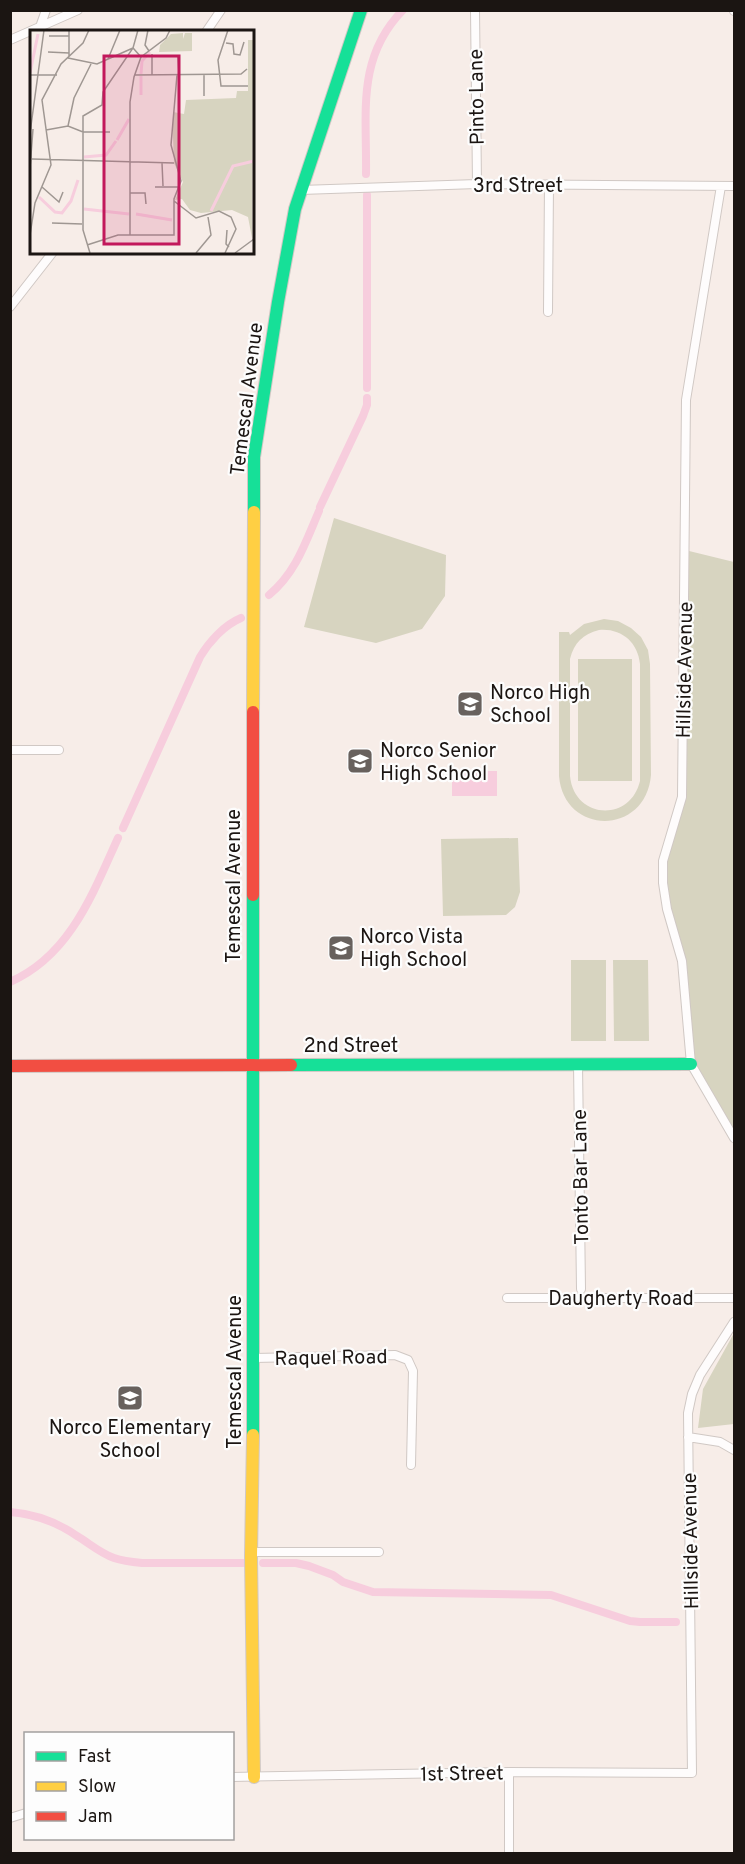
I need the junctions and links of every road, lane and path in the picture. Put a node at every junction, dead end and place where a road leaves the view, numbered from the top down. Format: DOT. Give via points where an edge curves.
graph roads {
  1 [pos="46,10"];
  2 [pos="78,10"];
  3 [pos="221,10"];
  4 [pos="362,10"];
  5 [pos="475,10"];
  6 [pos="40,27"];
  7 [pos="33,30"];
  8 [pos="207,30"];
  9 [pos="30,31"];
  10 [pos="10,40"];
  11 [pos="477,184"];
  12 [pos="549,184"];
  13 [pos="722,186"];
  14 [pos="735,186"];
  15 [pos="301,190"];
  16 [pos="51,254"];
  17 [pos="10,307"];
  18 [pos="548,312"];
  19 [pos="10,750"];
  20 [pos="59,750"];
  21 [pos="578,1064"];
  22 [pos="691,1064"];
  23 [pos="252,1065"];
  24 [pos="10,1066"];
  25 [pos="735,1138"];
  26 [pos="581,1289"];
  27 [pos="507,1298"];
  28 [pos="735,1298"];
  29 [pos="735,1322"];
  30 [pos="254,1358"];
  31 [pos="688,1437"];
  32 [pos="735,1450"];
  33 [pos="411,1465"];
  34 [pos="251,1552"];
  35 [pos="379,1552"];
  36 [pos="509,1772"];
  37 [pos="692,1773"];
  38 [pos="234,1777"];
  39 [pos="254,1777"];
  40 [pos="509,1854"];
  1 -- 6 [label="street"];
  2 -- 6 [label="street"];
  3 -- 8 [label="street"];
  4 -- 15 [label="street, Temescal Avenue"];
  5 -- 11 [label="street, Pinto Lane"];
  6 -- 7 [label="street"];
  9 -- 10 [label="street"];
  11 -- 12 [label="street, 3rd Street"];
  11 -- 15 [label="street, 3rd Street"];
  12 -- 13 [label="street, 3rd Street"];
  12 -- 18 [label="street"];
  13 -- 14 [label="street, 3rd Street"];
  13 -- 22 [label="street, Hillside Avenue" via="686,400 682,797 663,861 667,909 682,961"];
  15 -- 23 [label="street, Temescal Avenue" via="279,292 254,457"];
  16 -- 17 [label="street"];
  19 -- 20 [label="street"];
  21 -- 22 [label="street, 2nd Street"];
  21 -- 23 [label="street, 2nd Street"];
  21 -- 26 [label="street, Tonto Bar Lane"];
  22 -- 25 [label="street, Hillside Avenue"];
  23 -- 24 [label="street, 2nd Street"];
  23 -- 30 [label="street, Temescal Avenue"];
  27 -- 28 [label="street, Daugherty Road"];
  29 -- 31 [label="street, Hillside Avenue" via="692,1394"];
  30 -- 33 [label="street, Raquel Road" via="395,1355 408,1360 413,1371"];
  30 -- 34 [label="street, Temescal Avenue"];
  31 -- 32 [label="street" via="720,1442"];
  31 -- 37 [label="street, Hillside Avenue"];
  34 -- 35 [label="street"];
  34 -- 39 [label="street, Temescal Avenue"];
  36 -- 37 [label="street, 1st Street"];
  36 -- 39 [label="street, 1st Street"];
  36 -- 40 [label="street"];
  38 -- 39 [label="street, 1st Street"];
}
